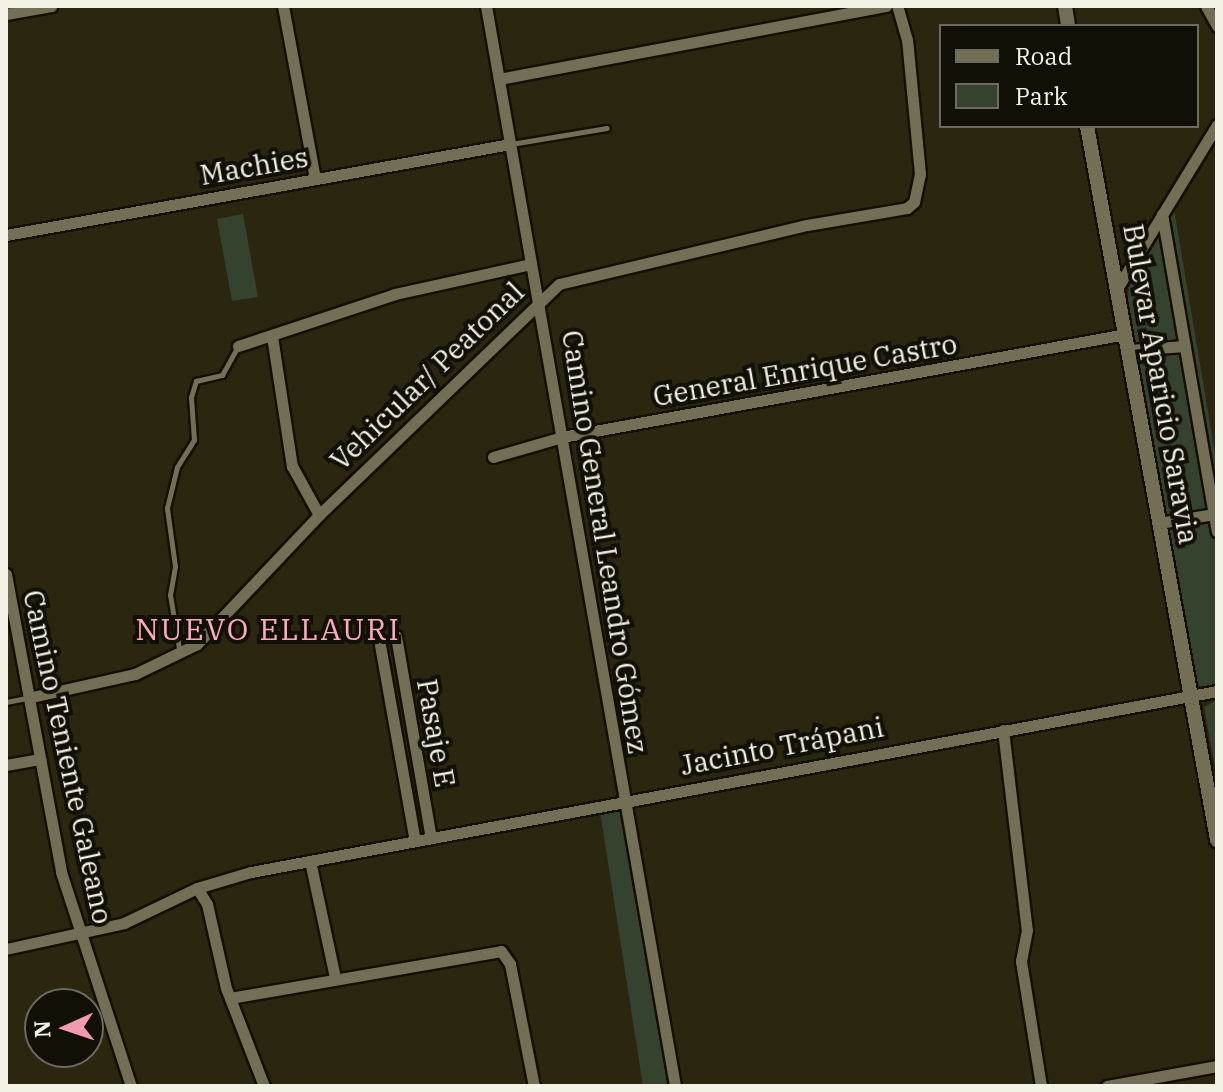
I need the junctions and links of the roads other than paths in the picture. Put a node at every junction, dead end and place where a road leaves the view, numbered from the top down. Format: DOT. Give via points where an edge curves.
graph roads {
  1 [pos="51,6"];
  2 [pos="283,6"];
  3 [pos="486,6"];
  4 [pos="886,6"];
  5 [pos="897,6"];
  6 [pos="1206,6"];
  7 [pos="6,14"];
  8 [pos="1217,26"];
  9 [pos="499,79"];
  10 [pos="1217,125"];
  11 [pos="607,128"];
  12 [pos="1087,128"];
  13 [pos="510,144"];
  14 [pos="315,179"];
  15 [pos="1162,214"];
  16 [pos="6,235"];
  17 [pos="531,264"];
  18 [pos="1118,287"];
  19 [pos="540,298"];
  20 [pos="1126,334"];
  21 [pos="272,336"];
  22 [pos="238,346"];
  23 [pos="1185,346"];
  24 [pos="1129,350"];
  25 [pos="562,437"];
  26 [pos="493,457"];
  27 [pos="1214,514"];
  28 [pos="319,515"];
  29 [pos="1159,523"];
  30 [pos="1217,531"];
  31 [pos="6,574"];
  32 [pos="8,598"];
  33 [pos="396,636"];
  34 [pos="380,645"];
  35 [pos="180,655"];
  36 [pos="386,685"];
  37 [pos="403,686"];
  38 [pos="1217,691"];
  39 [pos="1190,696"];
  40 [pos="32,697"];
  41 [pos="6,702"];
  42 [pos="1003,730"];
  43 [pos="413,748"];
  44 [pos="402,757"];
  45 [pos="40,759"];
  46 [pos="6,765"];
  47 [pos="623,800"];
  48 [pos="431,838"];
  49 [pos="1217,840"];
  50 [pos="415,841"];
  51 [pos="310,861"];
  52 [pos="197,888"];
  53 [pos="78,935"];
  54 [pos="6,949"];
  55 [pos="335,978"];
  56 [pos="230,998"];
  57 [pos="1217,1066"];
  58 [pos="131,1086"];
  59 [pos="264,1086"];
  60 [pos="534,1086"];
  61 [pos="675,1086"];
  62 [pos="1041,1086"];
  63 [pos="1107,1086"];
  1 -- 7 [label="street"];
  2 -- 14 [label="street"];
  3 -- 9 [label="street, Camino General Leandro Gómez"];
  4 -- 9 [label="street"];
  5 -- 19 [label="street, Vehicular/ Peatonal" via="907,40 919,157 914,202 892,215 807,225 559,284"];
  6 -- 8 [label="street"];
  9 -- 13 [label="street, Camino General Leandro Gómez"];
  10 -- 15 [label="street"];
  11 -- 13 [label="lane"];
  12 -- 18 [label="street, Bulevar Aparicio Saravia"];
  13 -- 14 [label="street, Machies"];
  13 -- 17 [label="street, Camino General Leandro Gómez"];
  14 -- 16 [label="street, Machies"];
  15 -- 18 [label="street"];
  15 -- 23 [label="street, Bulevar Aparicio Saravia"];
  17 -- 19 [label="street, Camino General Leandro Gómez"];
  17 -- 21 [label="street, Vehicular/ Peatonal" via="395,294"];
  18 -- 20 [label="street, Bulevar Aparicio Saravia"];
  19 -- 25 [label="street, Camino General Leandro Gómez"];
  19 -- 28 [label="street, Vehicular/ Peatonal"];
  20 -- 24 [label="street, Bulevar Aparicio Saravia"];
  20 -- 25 [label="street, General Enrique Castro"];
  21 -- 22 [label="street, Vehicular/ Peatonal"];
  21 -- 28 [label="street" via="292,466"];
  22 -- 35 [label="lane" via="222,375 196,381 191,397 194,440 177,467 167,508 175,566 170,595"];
  23 -- 24 [label="street"];
  23 -- 27 [label="street, Bulevar Aparicio Saravia"];
  24 -- 29 [label="street, Bulevar Aparicio Saravia"];
  25 -- 26 [label="street, General Enrique Castro"];
  25 -- 47 [label="street, Camino General Leandro Gómez"];
  27 -- 29 [label="street"];
  27 -- 30 [label="street, Bulevar Aparicio Saravia"];
  28 -- 35 [label="street, Vehicular/ Peatonal" via="203,638"];
  29 -- 39 [label="street, Bulevar Aparicio Saravia"];
  31 -- 32 [label="street, Camino Teniente Galeano"];
  32 -- 40 [label="street, Camino Teniente Galeano"];
  33 -- 37 [label="street, Pasaje E"];
  34 -- 36 [label="street, Pasaje E"];
  35 -- 40 [label="street, Vehicular/ Peatonal" via="135,674"];
  36 -- 37 [label="street"];
  36 -- 44 [label="street, Pasaje E"];
  37 -- 43 [label="street, Pasaje E"];
  38 -- 39 [label="street, Jacinto Trápani"];
  39 -- 42 [label="street, Jacinto Trápani"];
  39 -- 49 [label="street, Bulevar Aparicio Saravia"];
  40 -- 41 [label="lane"];
  40 -- 45 [label="street, Camino Teniente Galeano"];
  42 -- 47 [label="street, Jacinto Trápani"];
  42 -- 62 [label="street" via="1027,930 1021,961"];
  43 -- 44 [label="street"];
  43 -- 48 [label="street, Pasaje E"];
  44 -- 50 [label="street, Pasaje E"];
  45 -- 46 [label="street"];
  45 -- 53 [label="street, Camino Teniente Galeano"];
  47 -- 48 [label="street, Jacinto Trápani"];
  47 -- 61 [label="street, Camino General Leandro Gómez"];
  48 -- 50 [label="street, Jacinto Trápani"];
  50 -- 51 [label="street, Jacinto Trápani"];
  51 -- 52 [label="street, Jacinto Trápani"];
  51 -- 55 [label="street"];
  52 -- 53 [label="street, Jacinto Trápani" via="124,923"];
  52 -- 56 [label="street" via="207,904"];
  53 -- 54 [label="street, Jacinto Trápani"];
  53 -- 58 [label="street, Camino Teniente Galeano"];
  55 -- 56 [label="street"];
  55 -- 60 [label="street" via="501,951 510,964"];
  56 -- 59 [label="street"];
  57 -- 63 [label="street"];
}
